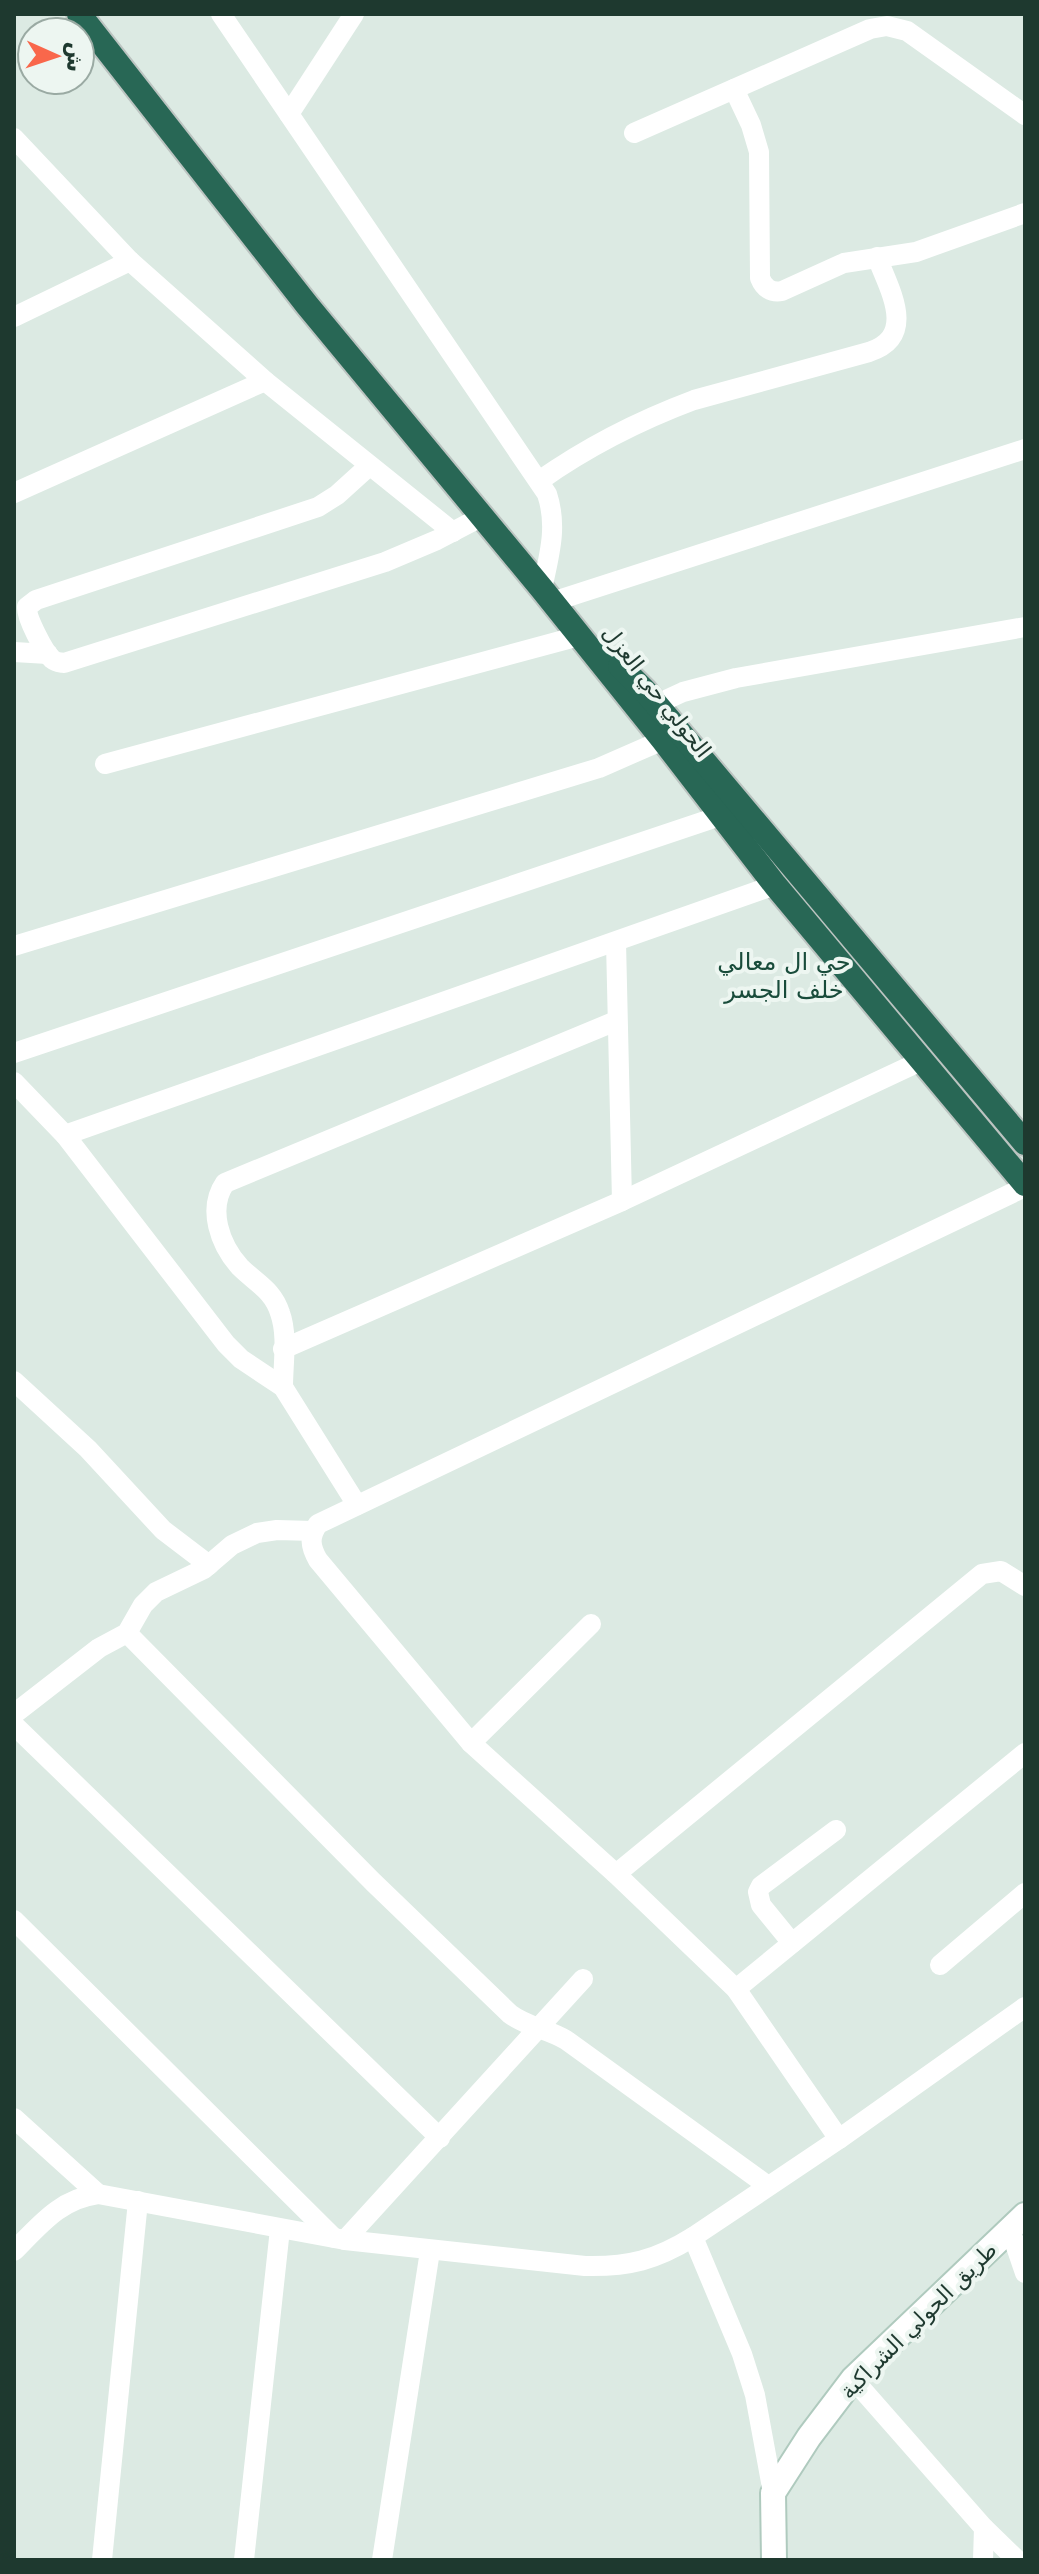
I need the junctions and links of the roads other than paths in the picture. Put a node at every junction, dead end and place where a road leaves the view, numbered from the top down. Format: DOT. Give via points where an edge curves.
graph roads {
  1 [pos="79,14"];
  2 [pos="221,14"];
  3 [pos="354,14"];
  4 [pos="734,89"];
  5 [pos="289,114"];
  6 [pos="1025,115"];
  7 [pos="634,133"];
  8 [pos="14,138"];
  9 [pos="1025,213"];
  10 [pos="877,257"];
  11 [pos="130,261"];
  12 [pos="14,317"];
  13 [pos="265,381"];
  14 [pos="1025,449"];
  15 [pos="369,466"];
  16 [pos="539,481"];
  17 [pos="14,493"];
  18 [pos="483,516"];
  19 [pos="453,532"];
  20 [pos="547,596"];
  21 [pos="1025,627"];
  22 [pos="579,636"];
  23 [pos="14,652"];
  24 [pos="48,654"];
  25 [pos="657,704"];
  26 [pos="663,740"];
  27 [pos="105,764"];
  28 [pos="720,816"];
  29 [pos="775,885"];
  30 [pos="616,942"];
  31 [pos="14,946"];
  32 [pos="616,1021"];
  33 [pos="14,1053"];
  34 [pos="921,1061"];
  35 [pos="14,1082"];
  36 [pos="65,1135"];
  37 [pos="1025,1143"];
  38 [pos="1025,1186"];
  39 [pos="622,1201"];
  40 [pos="283,1349"];
  41 [pos="14,1381"];
  42 [pos="283,1387"];
  43 [pos="357,1505"];
  44 [pos="313,1531"];
  45 [pos="209,1565"];
  46 [pos="1025,1586"];
  47 [pos="591,1624"];
  48 [pos="127,1633"];
  49 [pos="14,1714"];
  50 [pos="14,1725"];
  51 [pos="471,1743"];
  52 [pos="1025,1753"];
  53 [pos="836,1830"];
  54 [pos="616,1874"];
  55 [pos="1025,1893"];
  56 [pos="14,1920"];
  57 [pos="792,1943"];
  58 [pos="940,1965"];
  59 [pos="583,1979"];
  60 [pos="736,1989"];
  61 [pos="1025,2007"];
  62 [pos="536,2028"];
  63 [pos="14,2118"];
  64 [pos="440,2138"];
  65 [pos="839,2139"];
  66 [pos="768,2186"];
  67 [pos="98,2194"];
  68 [pos="138,2201"];
  69 [pos="1017,2222"];
  70 [pos="280,2229"];
  71 [pos="693,2237"];
  72 [pos="340,2239"];
  73 [pos="14,2251"];
  74 [pos="430,2251"];
  75 [pos="1025,2273"];
  76 [pos="853,2379"];
  77 [pos="773,2493"];
  78 [pos="984,2528"];
  79 [pos="102,2560"];
  80 [pos="244,2560"];
  81 [pos="382,2560"];
  82 [pos="774,2560"];
  83 [pos="983,2560"];
  84 [pos="1017,2560"];
  1 -- 18 [label="highway" via="289,283"];
  2 -- 5 [label="street"];
  3 -- 5 [label="street"];
  4 -- 6 [label="street" via="887,26 917,37"];
  4 -- 7 [label="street"];
  4 -- 10 [label="street" via="759,152 760,278 765,288 782,291 844,263"];
  5 -- 16 [label="street"];
  8 -- 11 [label="street"];
  9 -- 10 [label="street" via="916,252"];
  10 -- 16 [label="street" via="897,316 885,345 667,410 589,448"];
  11 -- 12 [label="street"];
  11 -- 13 [label="street"];
  13 -- 15 [label="street"];
  13 -- 17 [label="street"];
  14 -- 20 [label="street"];
  15 -- 19 [label="street"];
  15 -- 24 [label="street" via="337,495 307,511 31,602 26,613"];
  16 -- 20 [label="street" via="553,523"];
  18 -- 19 [label="street"];
  18 -- 20 [label="highway"];
  19 -- 24 [label="street" via="385,562 70,661 58,662"];
  20 -- 22 [label="highway"];
  21 -- 25 [label="street" via="736,678"];
  22 -- 25 [label="highway, الحولي حي العزل" via="604,650"];
  22 -- 26 [label="highway, الحولي حي العزل"];
  22 -- 27 [label="street"];
  23 -- 24 [label="street"];
  25 -- 37 [label="highway, الحولي حي العزل"];
  26 -- 28 [label="highway, الحولي حي العزل"];
  26 -- 31 [label="street" via="599,768"];
  28 -- 29 [label="highway, الحولي حي العزل"];
  28 -- 33 [label="street"];
  29 -- 30 [label="street"];
  29 -- 34 [label="highway, الحولي حي العزل"];
  30 -- 32 [label="street"];
  30 -- 36 [label="street"];
  32 -- 39 [label="street"];
  32 -- 40 [label="street" via="225,1183 215,1208 223,1240 239,1266 276,1302"];
  34 -- 38 [label="highway, الحولي حي العزل"];
  34 -- 39 [label="street"];
  35 -- 36 [label="street"];
  36 -- 42 [label="street" via="226,1344"];
  38 -- 43 [label="street"];
  39 -- 40 [label="street"];
  40 -- 42 [label="street"];
  41 -- 45 [label="street" via="88,1449 163,1530"];
  42 -- 43 [label="street"];
  43 -- 44 [label="street"];
  44 -- 45 [label="street" via="257,1533"];
  44 -- 51 [label="street" via="310,1542 318,1560"];
  45 -- 48 [label="street" via="149,1598"];
  46 -- 54 [label="street" via="1001,1571 982,1574"];
  47 -- 51 [label="street"];
  48 -- 49 [label="street" via="99,1648"];
  48 -- 62 [label="street" via="373,1882 510,2014"];
  50 -- 64 [label="street"];
  51 -- 54 [label="street"];
  52 -- 57 [label="street"];
  53 -- 57 [label="street" via="758,1892 761,1905"];
  54 -- 60 [label="street"];
  55 -- 58 [label="street"];
  56 -- 72 [label="street"];
  57 -- 60 [label="street"];
  59 -- 62 [label="street"];
  60 -- 65 [label="street"];
  61 -- 65 [label="street"];
  62 -- 64 [label="street"];
  62 -- 66 [label="street" via="566,2040"];
  63 -- 67 [label="street"];
  64 -- 72 [label="street"];
  65 -- 66 [label="street"];
  66 -- 71 [label="street"];
  67 -- 68 [label="street"];
  67 -- 73 [label="street" via="63,2204"];
  68 -- 70 [label="street"];
  68 -- 79 [label="street"];
  69 -- 75 [label="street"];
  69 -- 76 [label="street, طريق الحولي الشراكية"];
  70 -- 72 [label="street"];
  70 -- 80 [label="street"];
  71 -- 74 [label="street" via="669,2252 614,2267"];
  71 -- 77 [label="street" via="755,2395"];
  72 -- 74 [label="street"];
  74 -- 81 [label="street"];
  76 -- 77 [label="street, طريق الحولي الشراكية"];
  76 -- 78 [label="street"];
  77 -- 82 [label="street"];
  78 -- 83 [label="street"];
  78 -- 84 [label="street"];
}
